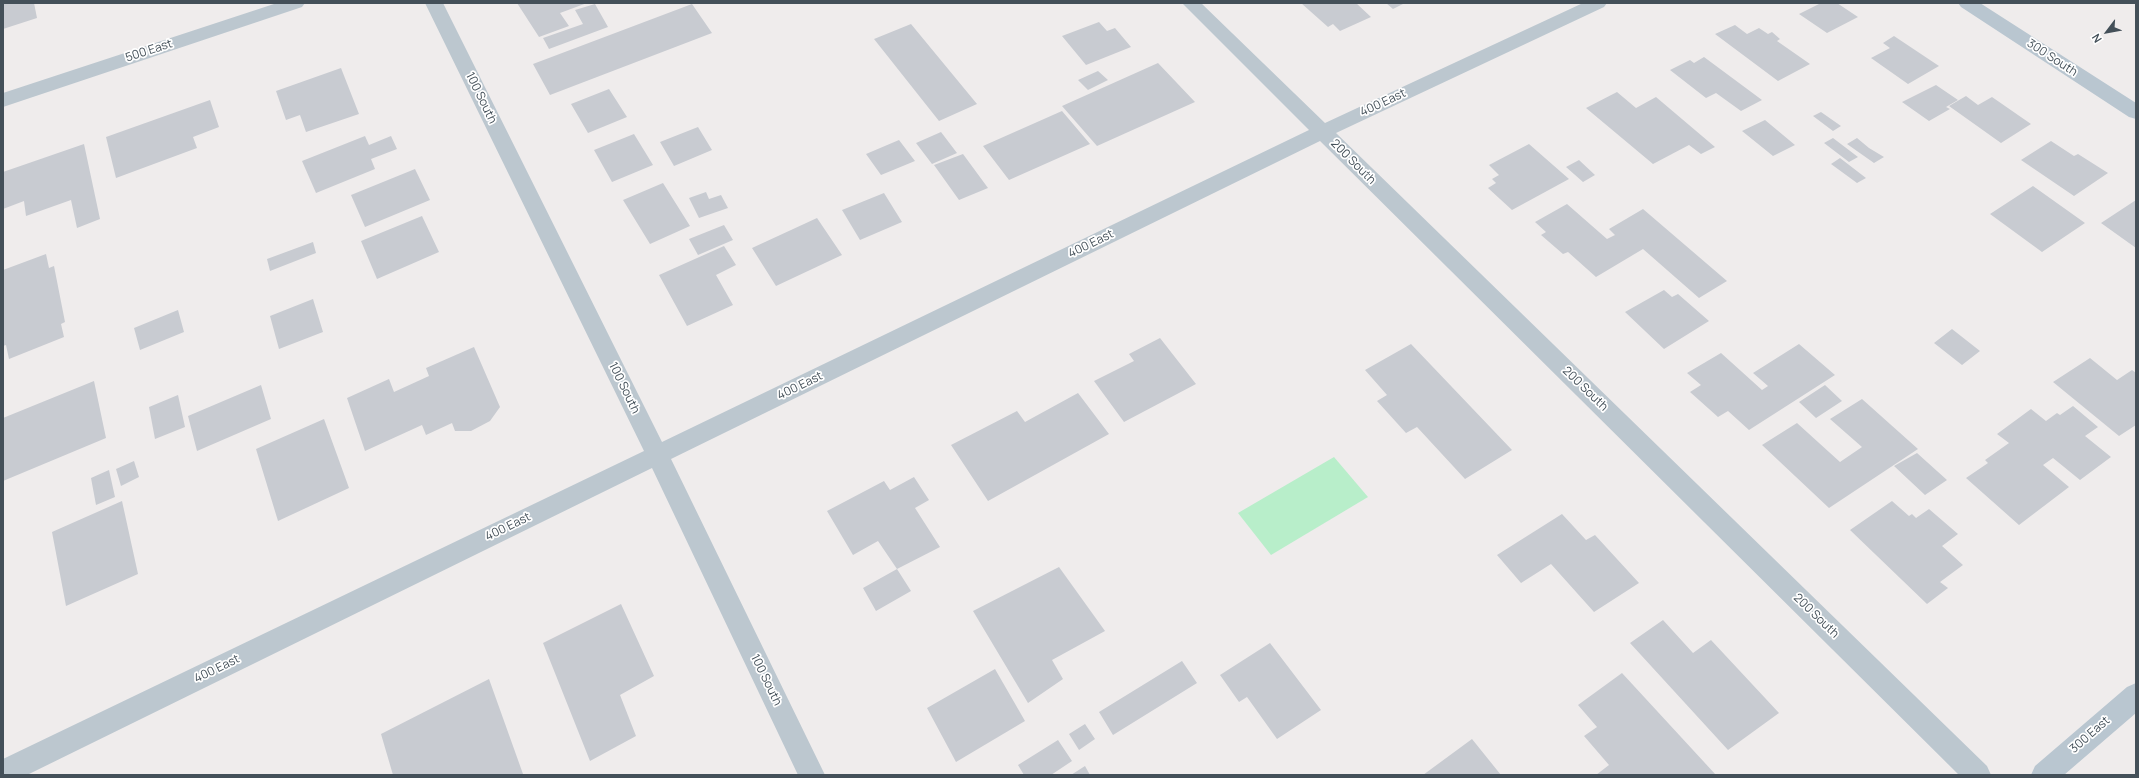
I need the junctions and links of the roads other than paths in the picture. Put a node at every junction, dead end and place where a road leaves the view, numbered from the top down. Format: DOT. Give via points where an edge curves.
graph roads {
  1 [pos="296,3"];
  2 [pos="434,3"];
  3 [pos="1191,3"];
  4 [pos="1598,3"];
  5 [pos="1967,3"];
  6 [pos="3,100"];
  7 [pos="2136,112"];
  8 [pos="1322,132"];
  9 [pos="658,455"];
  10 [pos="2136,696"];
  11 [pos="3,773"];
  12 [pos="812,775"];
  13 [pos="1978,775"];
  14 [pos="2044,775"];
  1 -- 6 [label="street, 500 East"];
  2 -- 9 [label="street, 100 South"];
  3 -- 8 [label="street, 200 South"];
  4 -- 8 [label="street, 400 East"];
  5 -- 7 [label="main road, 300 South"];
  8 -- 9 [label="street, 400 East"];
  8 -- 13 [label="street, 200 South"];
  9 -- 11 [label="street, 400 East"];
  9 -- 12 [label="street, 100 South"];
  10 -- 14 [label="main road, 300 East"];
}
